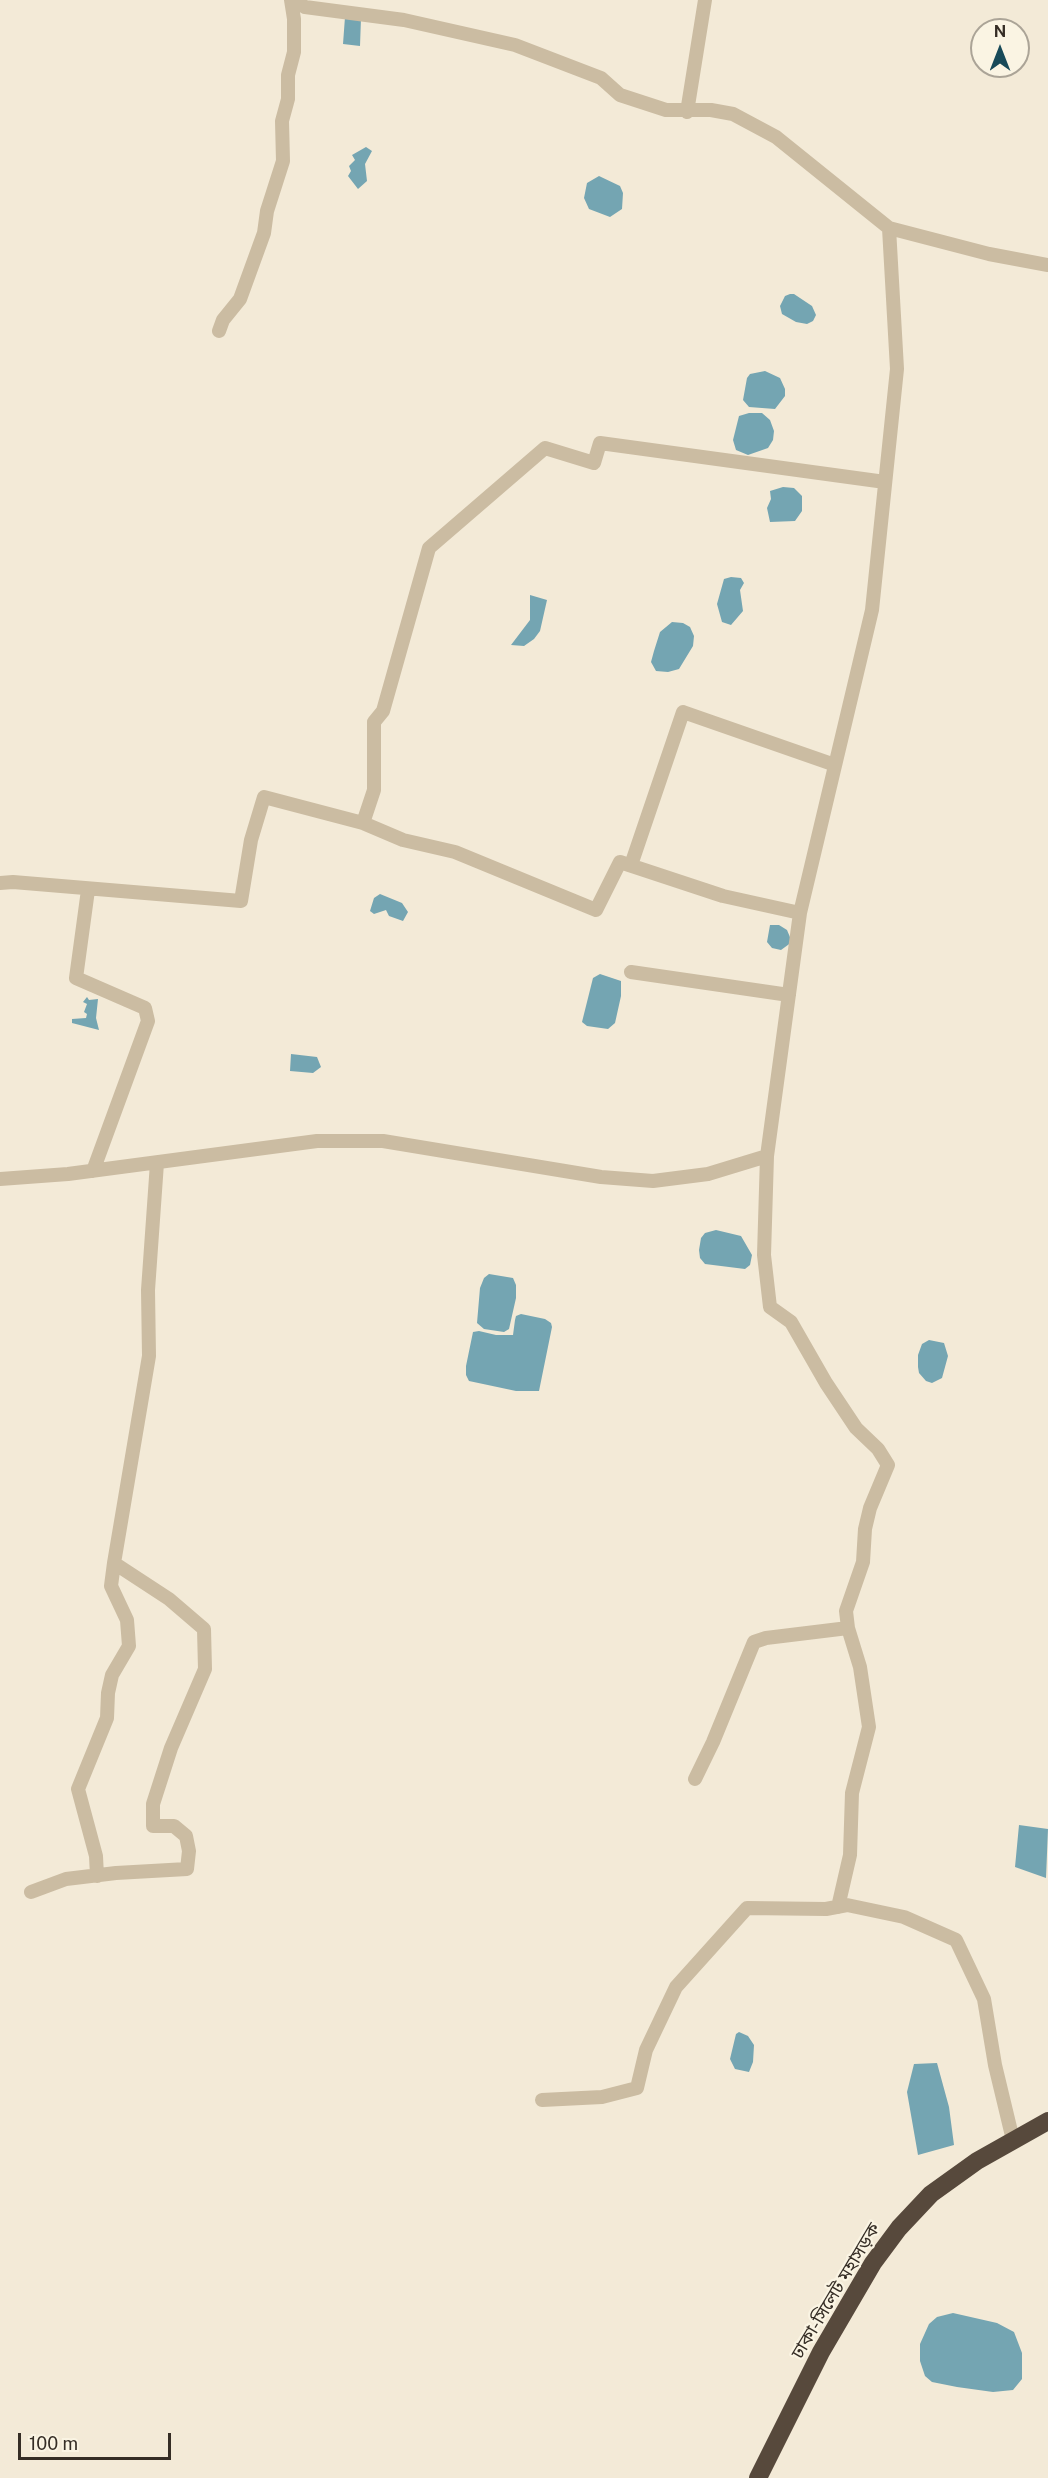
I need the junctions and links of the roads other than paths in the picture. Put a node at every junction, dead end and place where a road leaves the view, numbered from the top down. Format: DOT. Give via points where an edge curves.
graph roads {
  1 [pos="292,0"];
  2 [pos="705,0"];
  3 [pos="687,112"];
  4 [pos="889,228"];
  5 [pos="1048,265"];
  6 [pos="219,331"];
  7 [pos="885,482"];
  8 [pos="835,765"];
  9 [pos="363,823"];
  10 [pos="630,865"];
  11 [pos="0,883"];
  12 [pos="88,890"];
  13 [pos="800,913"];
  14 [pos="630,972"];
  15 [pos="789,995"];
  16 [pos="767,1156"];
  17 [pos="157,1163"];
  18 [pos="93,1171"];
  19 [pos="0,1179"];
  20 [pos="114,1563"];
  21 [pos="848,1628"];
  22 [pos="695,1779"];
  23 [pos="97,1876"];
  24 [pos="31,1892"];
  25 [pos="838,1907"];
  26 [pos="542,2100"];
  27 [pos="1048,2121"];
  28 [pos="1014,2140"];
  29 [pos="758,2478"];
  1 -- 3 [label="street" via="305,7 404,20 515,45 601,78 620,95 666,110"];
  1 -- 6 [label="street" via="294,52 282,121 283,161 264,233 240,299"];
  2 -- 3 [label="street"];
  3 -- 4 [label="street" via="711,110 733,114 776,137"];
  4 -- 5 [label="street"];
  4 -- 7 [label="street" via="897,369"];
  7 -- 8 [label="street" via="872,610"];
  7 -- 9 [label="street" via="600,442 594,463 545,448 429,548 384,711 374,722 374,790"];
  8 -- 10 [label="street" via="683,712"];
  8 -- 13 [label="street"];
  9 -- 10 [label="street" via="403,840 455,852 596,910 620,862"];
  9 -- 12 [label="street" via="264,797 251,840 241,901"];
  10 -- 13 [label="street" via="723,896"];
  11 -- 12 [label="street"];
  12 -- 18 [label="street" via="76,978 145,1008 148,1021"];
  13 -- 15 [label="street"];
  14 -- 15 [label="street"];
  15 -- 16 [label="street"];
  16 -- 17 [label="street" via="708,1174 653,1181 601,1177 383,1141 316,1141"];
  16 -- 21 [label="street" via="764,1255 770,1307 791,1322 856,1428 888,1465 870,1508 863,1562 846,1611"];
  17 -- 18 [label="street"];
  17 -- 20 [label="street" via="148,1290 149,1356"];
  18 -- 19 [label="street"];
  20 -- 23 [label="street" via="111,1586 127,1620 129,1646 112,1675 107,1718 78,1789 96,1856"];
  20 -- 23 [label="street" via="169,1599 204,1629 205,1669 171,1748 153,1804 153,1826 174,1826 186,1836 187,1869"];
  21 -- 22 [label="street" via="754,1642"];
  21 -- 25 [label="street" via="860,1666 869,1726 852,1793 850,1855"];
  23 -- 24 [label="street" via="66,1879"];
  25 -- 26 [label="street" via="747,1908 676,1987 646,2050 637,2088 602,2097"];
  25 -- 28 [label="street" via="847,1905 904,1917 956,1940 984,1999"];
  27 -- 28 [label="highway, ঢাকা-সিলেট মহাসড়ক"];
  28 -- 29 [label="highway, ঢাকা-সিলেট মহাসড়ক" via="931,2194 899,2228 873,2263 821,2352"];
}
